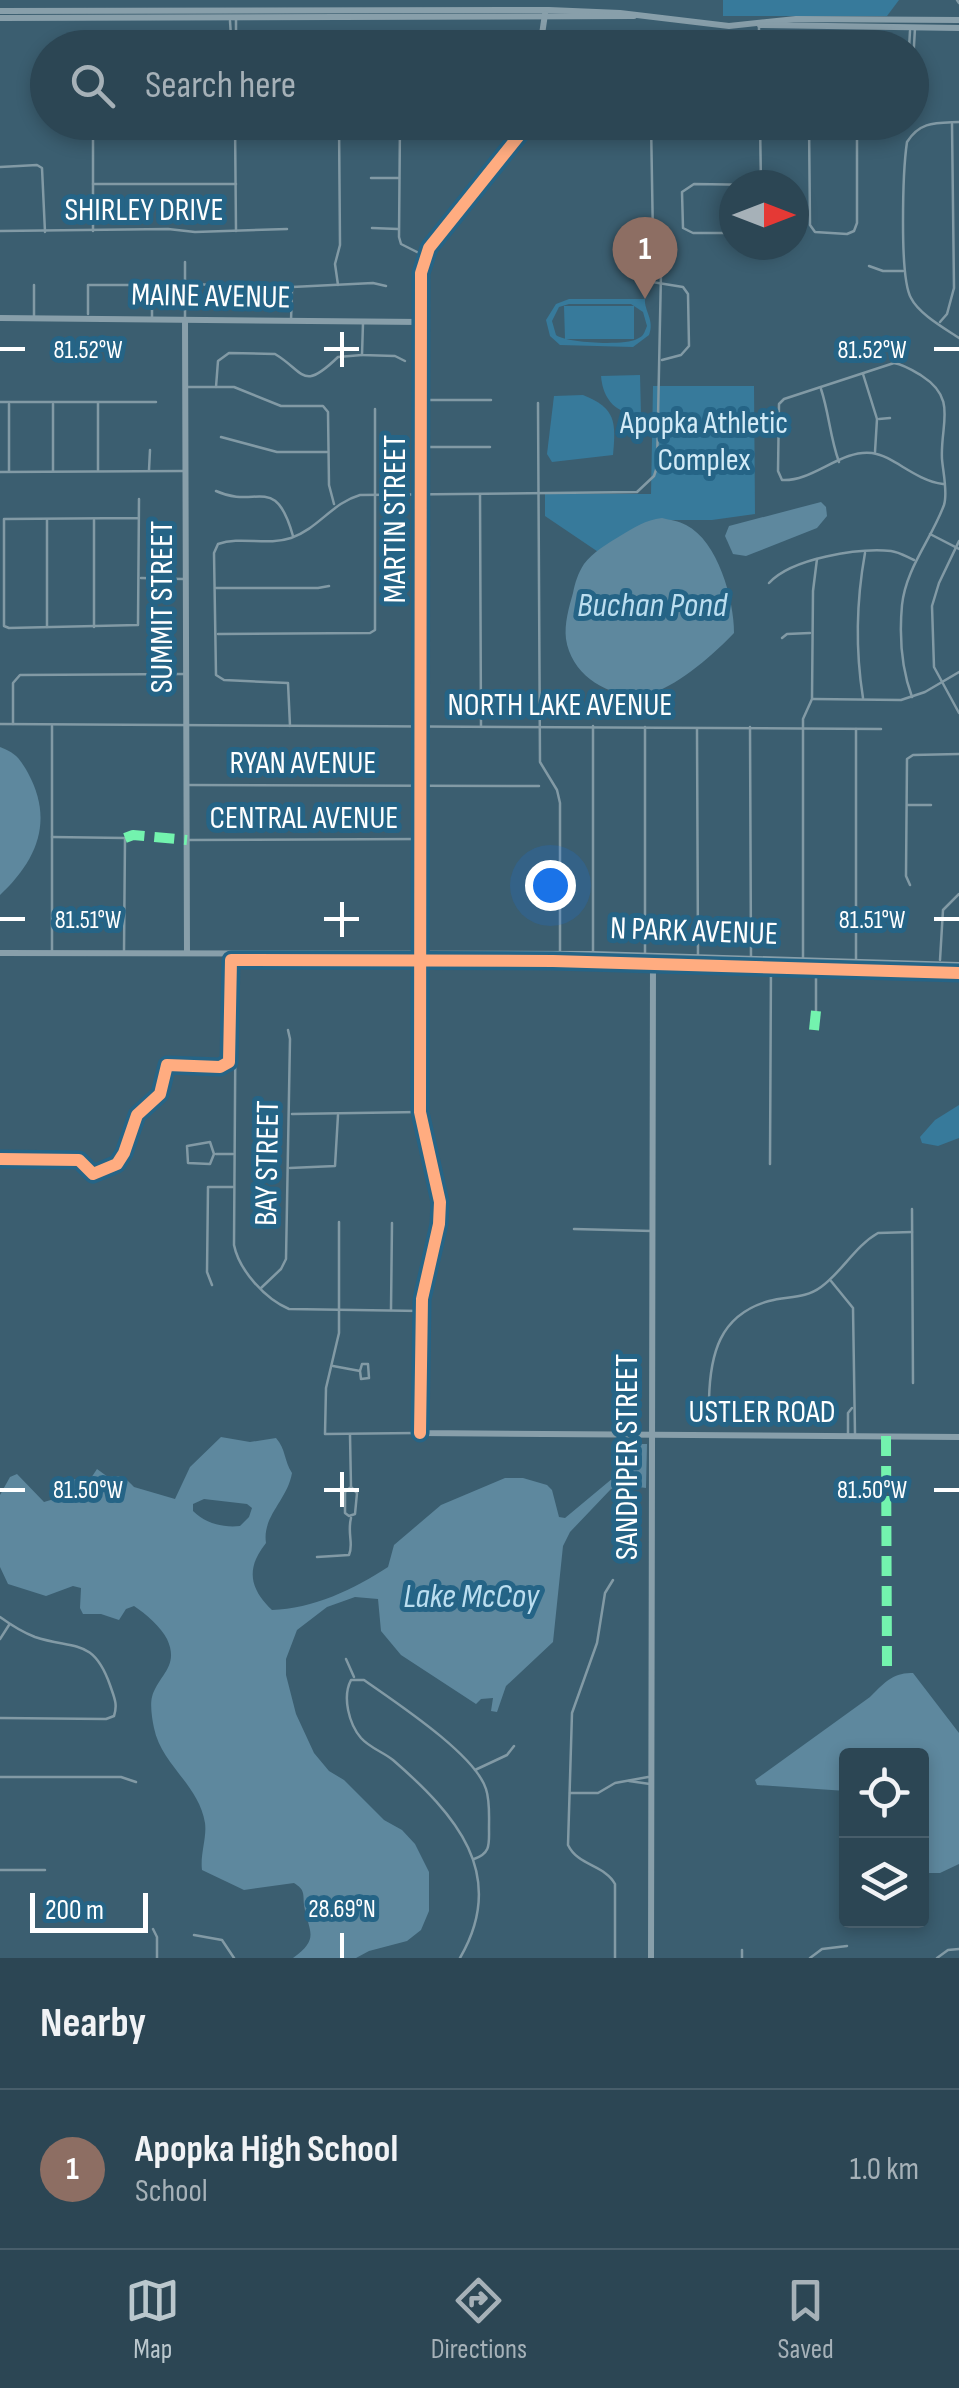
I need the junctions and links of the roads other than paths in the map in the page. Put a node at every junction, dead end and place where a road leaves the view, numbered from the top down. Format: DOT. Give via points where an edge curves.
graph roads {
  1 [pos="543,0"];
  2 [pos="543,12"];
  3 [pos="0,14"];
  4 [pos="233,14"];
  5 [pos="959,20"];
  6 [pos="913,23"];
  7 [pos="759,25"];
  8 [pos="959,28"];
  9 [pos="232,30"];
  10 [pos="542,30"];
  11 [pos="759,30"];
  12 [pos="912,30"];
  13 [pos="913,30"];
  14 [pos="952,122"];
  15 [pos="959,122"];
  16 [pos="929,124"];
  17 [pos="93,140"];
  18 [pos="235,140"];
  19 [pos="339,140"];
  20 [pos="400,140"];
  21 [pos="516,140"];
  22 [pos="651,140"];
  23 [pos="760,140"];
  24 [pos="809,140"];
  25 [pos="857,140"];
  26 [pos="909,140"];
  27 [pos="0,167"];
  28 [pos="761,170"];
  29 [pos="372,178"];
  30 [pos="400,178"];
  31 [pos="93,184"];
  32 [pos="236,184"];
  33 [pos="719,184"];
  34 [pos="372,228"];
  35 [pos="286,229"];
  36 [pos="400,229"];
  37 [pos="0,232"];
  38 [pos="45,232"];
  39 [pos="93,232"];
  40 [pos="236,232"];
  41 [pos="719,232"];
  42 [pos="424,256"];
  43 [pos="185,262"];
  44 [pos="869,266"];
  45 [pos="904,270"];
  46 [pos="661,272"];
  47 [pos="185,284"];
  48 [pos="34,285"];
  49 [pos="338,286"];
  50 [pos="386,286"];
  51 [pos="661,286"];
  52 [pos="292,287"];
  53 [pos="0,318"];
  54 [pos="34,318"];
  55 [pos="88,319"];
  56 [pos="152,320"];
  57 [pos="185,320"];
  58 [pos="292,321"];
  59 [pos="363,322"];
  60 [pos="421,322"];
  61 [pos="939,324"];
  62 [pos="959,338"];
  63 [pos="362,356"];
  64 [pos="661,360"];
  65 [pos="405,361"];
  66 [pos="863,374"];
  67 [pos="186,386"];
  68 [pos="216,387"];
  69 [pos="820,388"];
  70 [pos="421,400"];
  71 [pos="491,400"];
  72 [pos="0,402"];
  73 [pos="9,402"];
  74 [pos="53,402"];
  75 [pos="98,402"];
  76 [pos="156,402"];
  77 [pos="538,403"];
  78 [pos="375,409"];
  79 [pos="890,418"];
  80 [pos="878,420"];
  81 [pos="220,437"];
  82 [pos="421,447"];
  83 [pos="490,447"];
  84 [pos="150,450"];
  85 [pos="328,452"];
  86 [pos="874,453"];
  87 [pos="838,462"];
  88 [pos="149,471"];
  89 [pos="0,472"];
  90 [pos="9,472"];
  91 [pos="53,472"];
  92 [pos="98,472"];
  93 [pos="186,472"];
  94 [pos="943,484"];
  95 [pos="216,491"];
  96 [pos="374,494"];
  97 [pos="421,494"];
  98 [pos="539,494"];
  99 [pos="480,495"];
  100 [pos="139,499"];
  101 [pos="336,506"];
  102 [pos="47,518"];
  103 [pos="94,518"];
  104 [pos="138,518"];
  105 [pos="929,533"];
  106 [pos="293,537"];
  107 [pos="959,541"];
  108 [pos="958,548"];
  109 [pos="865,553"];
  110 [pos="817,559"];
  111 [pos="916,561"];
  112 [pos="140,578"];
  113 [pos="186,578"];
  114 [pos="769,583"];
  115 [pos="329,586"];
  116 [pos="215,588"];
  117 [pos="47,628"];
  118 [pos="94,628"];
  119 [pos="811,632"];
  120 [pos="215,634"];
  121 [pos="782,638"];
  122 [pos="959,672"];
  123 [pos="186,674"];
  124 [pos="942,682"];
  125 [pos="912,697"];
  126 [pos="812,699"];
  127 [pos="864,699"];
  128 [pos="959,713"];
  129 [pos="0,724"];
  130 [pos="13,724"];
  131 [pos="52,725"];
  132 [pos="593,725"];
  133 [pos="290,726"];
  134 [pos="422,726"];
  135 [pos="645,726"];
  136 [pos="697,726"];
  137 [pos="186,727"];
  138 [pos="481,727"];
  139 [pos="750,727"];
  140 [pos="540,728"];
  141 [pos="803,728"];
  142 [pos="856,729"];
  143 [pos="881,729"];
  144 [pos="959,754"];
  145 [pos="422,784"];
  146 [pos="187,785"];
  147 [pos="540,786"];
  148 [pos="906,805"];
  149 [pos="931,805"];
  150 [pos="52,837"];
  151 [pos="422,839"];
  152 [pos="187,840"];
  153 [pos="910,885"];
  154 [pos="959,894"];
  155 [pos="187,952"];
  156 [pos="236,952"];
  157 [pos="422,952"];
  158 [pos="0,953"];
  159 [pos="52,953"];
  160 [pos="124,953"];
  161 [pos="560,954"];
  162 [pos="593,954"];
  163 [pos="649,956"];
  164 [pos="698,957"];
  165 [pos="750,960"];
  166 [pos="771,960"];
  167 [pos="804,961"];
  168 [pos="816,961"];
  169 [pos="856,962"];
  170 [pos="940,965"];
  171 [pos="959,965"];
  172 [pos="816,1011"];
  173 [pos="288,1030"];
  174 [pos="420,1112"];
  175 [pos="290,1114"];
  176 [pos="338,1114"];
  177 [pos="214,1154"];
  178 [pos="235,1154"];
  179 [pos="770,1164"];
  180 [pos="290,1168"];
  181 [pos="234,1187"];
  182 [pos="912,1209"];
  183 [pos="340,1222"];
  184 [pos="392,1223"];
  185 [pos="574,1229"];
  186 [pos="653,1232"];
  187 [pos="912,1232"];
  188 [pos="830,1280"];
  189 [pos="212,1286"];
  190 [pos="261,1288"];
  191 [pos="340,1310"];
  192 [pos="390,1310"];
  193 [pos="421,1311"];
  194 [pos="332,1366"];
  195 [pos="360,1371"];
  196 [pos="913,1383"];
  197 [pos="709,1400"];
  198 [pos="853,1407"];
  199 [pos="848,1421"];
  200 [pos="856,1421"];
  201 [pos="350,1434"];
  202 [pos="420,1434"];
  203 [pos="651,1435"];
  204 [pos="852,1436"];
  205 [pos="959,1437"];
  206 [pos="350,1488"];
  207 [pos="352,1516"];
  208 [pos="317,1557"];
  209 [pos="613,1580"];
  210 [pos="0,1617"];
  211 [pos="9,1624"];
  212 [pos="0,1639"];
  213 [pos="346,1659"];
  214 [pos="355,1679"];
  215 [pos="0,1718"];
  216 [pos="514,1746"];
  217 [pos="474,1771"];
  218 [pos="0,1776"];
  219 [pos="651,1781"];
  220 [pos="136,1782"];
  221 [pos="568,1793"];
  222 [pos="474,1859"];
  223 [pos="0,1870"];
  224 [pos="45,1870"];
  225 [pos="153,1929"];
  226 [pos="194,1935"];
  227 [pos="847,1946"];
  228 [pos="932,1949"];
  229 [pos="959,1949"];
  230 [pos="742,1950"];
  231 [pos="938,1956"];
  232 [pos="157,1958"];
  233 [pos="234,1958"];
  234 [pos="460,1958"];
  235 [pos="615,1958"];
  236 [pos="650,1958"];
  237 [pos="742,1958"];
  238 [pos="810,1958"];
  1 -- 2 [label="street"];
  2 -- 4 [label="street"];
  2 -- 7 [label="street"];
  2 -- 10 [label="street"];
  3 -- 4 [label="street"];
  4 -- 9 [label="street"];
  5 -- 6 [label="street"];
  6 -- 7 [label="street" via="796,19"];
  6 -- 8 [label="street"];
  6 -- 12 [label="street"];
  6 -- 13 [label="street"];
  7 -- 11 [label="street"];
  14 -- 15 [label="street"];
  14 -- 16 [label="street"];
  14 -- 61 [label="street" via="954,288"];
  17 -- 31 [label="street"];
  18 -- 32 [label="street"];
  19 -- 49 [label="street"];
  20 -- 30 [label="street"];
  21 -- 42 [label="street"];
  22 -- 51 [label="street" via="653,239 646,280"];
  23 -- 28 [label="street"];
  24 -- 25 [label="street" via="810,226 847,234 857,223"];
  26 -- 45 [label="street"];
  27 -- 38 [label="street" via="42,168"];
  29 -- 30 [label="street"];
  30 -- 36 [label="street"];
  31 -- 32 [label="street"];
  31 -- 39 [label="street"];
  32 -- 40 [label="street"];
  33 -- 41 [label="street" via="694,184 682,192 683,228"];
  34 -- 36 [label="street"];
  35 -- 40 [label="street, SHIRLEY DRIVE"];
  36 -- 42 [label="street" via="402,244"];
  37 -- 38 [label="street, SHIRLEY DRIVE"];
  38 -- 39 [label="street, SHIRLEY DRIVE"];
  39 -- 40 [label="street, SHIRLEY DRIVE"];
  42 -- 60 [label="street, MARTIN STREET"];
  43 -- 47 [label="street, SUMMIT STREET"];
  44 -- 45 [label="street"];
  45 -- 61 [label="street" via="909,296"];
  46 -- 51 [label="street"];
  47 -- 52 [label="street"];
  47 -- 57 [label="street, SUMMIT STREET"];
  48 -- 54 [label="street"];
  49 -- 50 [label="street"];
  49 -- 52 [label="street"];
  51 -- 64 [label="street"];
  51 -- 64 [label="street" via="686,290 690,336 685,352"];
  52 -- 58 [label="street"];
  53 -- 54 [label="street, MAINE AVENUE"];
  54 -- 55 [label="street, MAINE AVENUE"];
  55 -- 56 [label="street, MAINE AVENUE"];
  55 -- 56 [label="street" via="88,285 152,285"];
  56 -- 57 [label="street, MAINE AVENUE"];
  57 -- 58 [label="street, MAINE AVENUE"];
  57 -- 67 [label="street, SUMMIT STREET"];
  58 -- 59 [label="street, MAINE AVENUE"];
  59 -- 60 [label="street, MAINE AVENUE"];
  59 -- 63 [label="street"];
  60 -- 70 [label="street, MARTIN STREET"];
  61 -- 62 [label="street"];
  63 -- 65 [label="street"];
  63 -- 68 [label="street" via="338,357 306,376 275,354 229,354 218,361"];
  64 -- 98 [label="street" via="657,466 647,485 622,494"];
  66 -- 69 [label="street"];
  66 -- 80 [label="street"];
  66 -- 94 [label="street" via="894,363 936,384 946,411"];
  67 -- 68 [label="street"];
  67 -- 93 [label="street, SUMMIT STREET"];
  68 -- 85 [label="street" via="234,387 281,406 323,406"];
  69 -- 87 [label="street"];
  69 -- 87 [label="street" via="779,404 779,477 789,481"];
  70 -- 71 [label="street"];
  70 -- 82 [label="street, MARTIN STREET"];
  72 -- 73 [label="street"];
  73 -- 74 [label="street"];
  73 -- 90 [label="street"];
  74 -- 75 [label="street"];
  74 -- 91 [label="street"];
  75 -- 76 [label="street"];
  75 -- 92 [label="street"];
  77 -- 98 [label="street"];
  78 -- 96 [label="street"];
  79 -- 80 [label="street"];
  80 -- 86 [label="street"];
  81 -- 85 [label="street" via="277,452"];
  82 -- 83 [label="street"];
  82 -- 97 [label="street, MARTIN STREET"];
  84 -- 88 [label="street"];
  85 -- 101 [label="street"];
  86 -- 87 [label="street"];
  86 -- 94 [label="street" via="925,482"];
  88 -- 92 [label="street"];
  88 -- 93 [label="street"];
  89 -- 90 [label="street"];
  90 -- 91 [label="street"];
  91 -- 92 [label="street"];
  93 -- 113 [label="street, SUMMIT STREET"];
  94 -- 105 [label="street" via="946,499"];
  95 -- 106 [label="street" via="276,500"];
  96 -- 97 [label="street"];
  96 -- 101 [label="street"];
  96 -- 120 [label="street" via="374,630"];
  97 -- 99 [label="street"];
  97 -- 134 [label="street, MARTIN STREET"];
  98 -- 99 [label="street"];
  98 -- 140 [label="street"];
  99 -- 138 [label="street"];
  100 -- 104 [label="street"];
  101 -- 106 [label="street"];
  102 -- 103 [label="street"];
  102 -- 117 [label="street"];
  102 -- 117 [label="street" via="4,519 4,626"];
  103 -- 104 [label="street"];
  103 -- 118 [label="street"];
  104 -- 112 [label="street"];
  105 -- 108 [label="street"];
  105 -- 111 [label="street"];
  106 -- 116 [label="street" via="218,544"];
  107 -- 108 [label="street"];
  108 -- 124 [label="street" via="932,606 932,658"];
  109 -- 110 [label="street"];
  109 -- 111 [label="street" via="892,551"];
  109 -- 127 [label="street" via="856,604"];
  110 -- 114 [label="street"];
  110 -- 119 [label="street"];
  111 -- 125 [label="street" via="902,621 901,660"];
  112 -- 113 [label="street"];
  112 -- 118 [label="street" via="138,625"];
  113 -- 123 [label="street, SUMMIT STREET"];
  115 -- 116 [label="street"];
  116 -- 120 [label="street"];
  117 -- 118 [label="street"];
  119 -- 121 [label="street"];
  119 -- 126 [label="street"];
  120 -- 133 [label="street" via="218,678 288,683"];
  122 -- 124 [label="street"];
  123 -- 130 [label="street" via="20,675 13,682"];
  123 -- 137 [label="street, SUMMIT STREET"];
  124 -- 125 [label="street"];
  124 -- 128 [label="street"];
  125 -- 127 [label="street"];
  126 -- 127 [label="street"];
  126 -- 141 [label="street"];
  129 -- 130 [label="street, NORTH LAKE AVENUE"];
  130 -- 131 [label="street, NORTH LAKE AVENUE"];
  131 -- 137 [label="street, NORTH LAKE AVENUE"];
  131 -- 150 [label="street"];
  132 -- 135 [label="street, NORTH LAKE AVENUE"];
  132 -- 140 [label="street, NORTH LAKE AVENUE"];
  132 -- 162 [label="street"];
  133 -- 134 [label="street, NORTH LAKE AVENUE"];
  133 -- 137 [label="street, NORTH LAKE AVENUE"];
  134 -- 138 [label="street, NORTH LAKE AVENUE"];
  134 -- 145 [label="street, MARTIN STREET"];
  135 -- 136 [label="street, NORTH LAKE AVENUE"];
  135 -- 163 [label="street, SANDPIPER STREET"];
  136 -- 139 [label="street, NORTH LAKE AVENUE"];
  136 -- 164 [label="street"];
  137 -- 146 [label="street, SUMMIT STREET"];
  138 -- 140 [label="street, NORTH LAKE AVENUE"];
  139 -- 141 [label="street, NORTH LAKE AVENUE"];
  139 -- 165 [label="street"];
  140 -- 161 [label="street" via="540,762 560,804"];
  141 -- 142 [label="street, NORTH LAKE AVENUE"];
  141 -- 167 [label="street"];
  142 -- 143 [label="street, NORTH LAKE AVENUE"];
  142 -- 169 [label="street"];
  144 -- 148 [label="street" via="909,757"];
  145 -- 146 [label="street, RYAN AVENUE"];
  145 -- 147 [label="street, RYAN AVENUE"];
  145 -- 151 [label="street, MARTIN STREET"];
  146 -- 152 [label="street, SUMMIT STREET"];
  148 -- 149 [label="street"];
  148 -- 153 [label="street"];
  150 -- 159 [label="street"];
  150 -- 160 [label="street" via="125,838"];
  151 -- 152 [label="street, CENTRAL AVENUE"];
  151 -- 157 [label="street, MARTIN STREET"];
  152 -- 155 [label="street, SUMMIT STREET"];
  154 -- 170 [label="street" via="943,910"];
  155 -- 156 [label="street, N PARK AVENUE"];
  155 -- 160 [label="street, N PARK AVENUE"];
  156 -- 157 [label="street, N PARK AVENUE"];
  156 -- 178 [label="street"];
  157 -- 161 [label="street, N PARK AVENUE"];
  157 -- 174 [label="street, MARTIN STREET"];
  158 -- 159 [label="street, N PARK AVENUE"];
  159 -- 160 [label="street, N PARK AVENUE"];
  161 -- 162 [label="street, N PARK AVENUE"];
  162 -- 163 [label="street, N PARK AVENUE"];
  163 -- 164 [label="street, N PARK AVENUE"];
  163 -- 186 [label="street, SANDPIPER STREET"];
  164 -- 165 [label="street, N PARK AVENUE"];
  165 -- 166 [label="street, N PARK AVENUE"];
  166 -- 167 [label="street, N PARK AVENUE"];
  166 -- 179 [label="street"];
  167 -- 168 [label="street, N PARK AVENUE"];
  168 -- 169 [label="street, N PARK AVENUE"];
  168 -- 172 [label="street"];
  169 -- 170 [label="street, N PARK AVENUE"];
  170 -- 171 [label="street, N PARK AVENUE"];
  173 -- 175 [label="street, BAY STREET"];
  174 -- 176 [label="street"];
  174 -- 193 [label="street, MARTIN STREET" via="440,1202"];
  175 -- 176 [label="street"];
  175 -- 180 [label="street, BAY STREET"];
  176 -- 180 [label="street" via="335,1166"];
  177 -- 177 [label="street" via="208,1166 186,1161 192,1143 212,1143"];
  177 -- 178 [label="street"];
  178 -- 181 [label="street"];
  180 -- 190 [label="street, BAY STREET" via="286,1259"];
  181 -- 189 [label="street" via="208,1187"];
  181 -- 190 [label="street" via="237,1260"];
  182 -- 187 [label="street"];
  183 -- 191 [label="street"];
  184 -- 192 [label="street"];
  185 -- 186 [label="street"];
  186 -- 203 [label="street, SANDPIPER STREET"];
  187 -- 188 [label="street" via="872,1236"];
  187 -- 196 [label="street"];
  188 -- 197 [label="street" via="735,1320 712,1356"];
  188 -- 198 [label="street" via="853,1308"];
  190 -- 191 [label="street" via="289,1309"];
  191 -- 192 [label="street"];
  191 -- 194 [label="street"];
  192 -- 193 [label="street"];
  193 -- 202 [label="street, MARTIN STREET"];
  194 -- 195 [label="street"];
  194 -- 201 [label="street, USTLER ROAD" via="325,1434"];
  198 -- 199 [label="street"];
  198 -- 200 [label="street"];
  199 -- 200 [label="street"];
  199 -- 204 [label="street"];
  200 -- 204 [label="street"];
  201 -- 202 [label="street, USTLER ROAD"];
  201 -- 206 [label="street"];
  202 -- 203 [label="street, USTLER ROAD"];
  203 -- 204 [label="street, USTLER ROAD"];
  203 -- 219 [label="street, SANDPIPER STREET"];
  204 -- 205 [label="street, USTLER ROAD"];
  206 -- 207 [label="street" via="358,1508"];
  206 -- 207 [label="street" via="343,1502 344,1513"];
  207 -- 208 [label="street" via="349,1555"];
  209 -- 221 [label="street" via="572,1713"];
  210 -- 211 [label="street"];
  211 -- 212 [label="street"];
  211 -- 215 [label="street" via="93,1655 116,1704 106,1720"];
  213 -- 214 [label="street"];
  214 -- 217 [label="street" via="433,1730"];
  214 -- 222 [label="street" via="348,1684 348,1706 362,1739 452,1819"];
  216 -- 217 [label="street"];
  217 -- 222 [label="street" via="487,1791 489,1848"];
  218 -- 220 [label="street" via="122,1776"];
  219 -- 221 [label="street" via="614,1782 598,1794"];
  219 -- 236 [label="street, SANDPIPER STREET"];
  221 -- 235 [label="street" via="571,1852 615,1884"];
  222 -- 234 [label="street" via="479,1905"];
  223 -- 224 [label="street"];
  225 -- 232 [label="street"];
  226 -- 233 [label="street" via="222,1940"];
  227 -- 238 [label="street"];
  228 -- 231 [label="street"];
  229 -- 231 [label="street"];
  230 -- 237 [label="street"];
}
